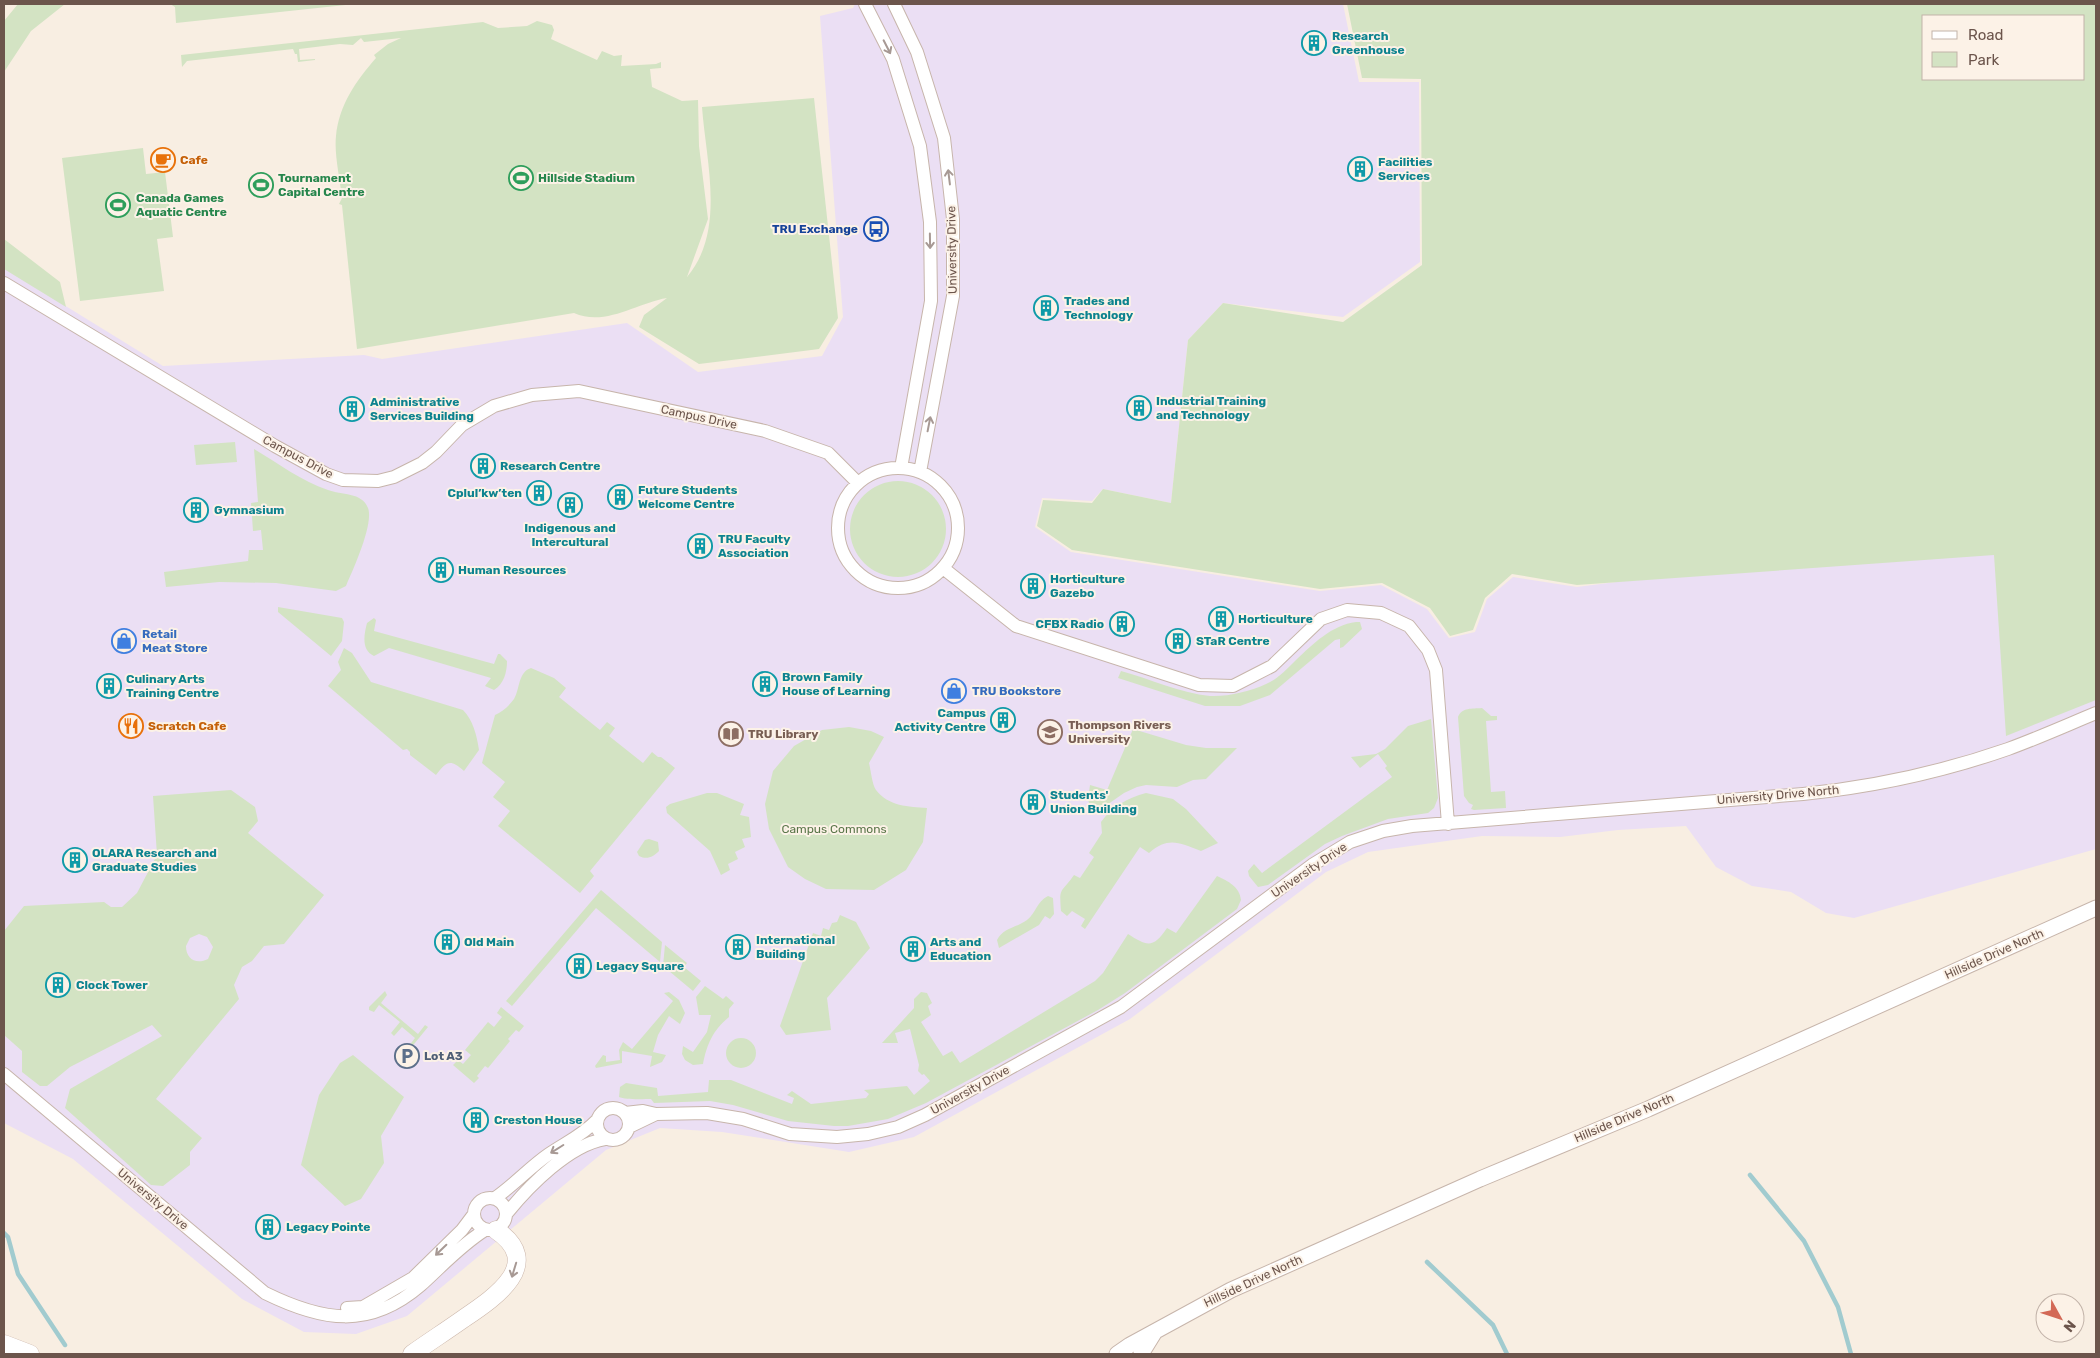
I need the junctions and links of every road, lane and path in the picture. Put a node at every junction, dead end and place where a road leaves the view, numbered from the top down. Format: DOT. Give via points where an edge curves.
graph roads {
  1 [pos="865,4"];
  2 [pos="894,4"];
  3 [pos="4,283"];
  4 [pos="901,468"];
  5 [pos="920,472"];
  6 [pos="858,483"];
  7 [pos="943,568"];
  8 [pos="2096,712"];
  9 [pos="1448,824"];
  10 [pos="2096,908"];
  11 [pos="4,1074"];
  12 [pos="625,1113"];
  13 [pos="656,1114"];
  14 [pos="597,1120"];
  15 [pos="629,1127"];
  16 [pos="605,1139"];
  17 [pos="495,1198"];
  18 [pos="507,1213"];
  19 [pos="474,1214"];
  20 [pos="491,1230"];
  21 [pos="310,1311"];
  22 [pos="1154,1332"];
  23 [pos="4,1346"];
  24 [pos="14,1354"];
  25 [pos="30,1354"];
  26 [pos="412,1354"];
  27 [pos="1117,1354"];
  28 [pos="1140,1354"];
  1 -- 4 [label="street, University Drive, one-way" via="892,59 920,146 930,222 931,300"];
  5 -- 2 [label="street, University Drive, one-way" via="953,296 954,219 944,138 917,52"];
  3 -- 6 [label="street, Campus Drive" via="274,446 342,480 394,477 422,463 462,426 494,406 532,395 579,391 765,431 828,453"];
  4 -- 5 [label="street"];
  4 -- 6 [label="street" via="871,474"];
  5 -- 7 [label="street" via="936,482 949,497 956,514 958,533 953,552"];
  6 -- 7 [label="street" via="841,509 838,525 839,541 846,558 858,573 873,583 892,588 911,587 928,580"];
  7 -- 9 [label="street" via="1016,626 1198,684 1233,686 1272,666 1320,619 1347,610 1381,613 1409,626 1428,650 1436,670"];
  8 -- 9 [label="street, University Drive North" via="2038,738 1964,763 1854,788"];
  9 -- 13 [label="street, University Drive" via="1383,831 1350,842 1312,865 1121,1006 898,1127 837,1138 790,1134 743,1119 707,1113"];
  10 -- 22 [label="street, Hillside Drive North" via="1658,1105 1480,1179 1231,1290"];
  11 -- 21 [label="street, University Drive" via="265,1293"];
  12 -- 13 [label="street, University Drive" via="643,1111"];
  12 -- 14 [label="street" via="610,1108"];
  12 -- 15 [label="street"];
  13 -- 15 [label="street, University Drive"];
  14 -- 16 [label="street" via="597,1131"];
  14 -- 17 [label="street, one-way" via="547,1155"];
  15 -- 16 [label="street" via="620,1140"];
  16 -- 18 [label="street" via="591,1141 579,1148 519,1198"];
  17 -- 18 [label="street"];
  17 -- 19 [label="street" via="480,1201"];
  18 -- 20 [label="street" via="504,1223"];
  19 -- 20 [label="street" via="477,1224"];
  19 -- 21 [label="street, University Drive, one-way" via="412,1278 398,1287 363,1307"];
  20 -- 21 [label="street, University Drive" via="470,1239 406,1297 390,1305 366,1315 330,1317"];
  20 -- 26 [label="main road, one-way" via="507,1237 517,1256 516,1270 510,1280 497,1295"];
  22 -- 27 [label="street, Hillside Drive North"];
  22 -- 28 [label="street, Hillside Drive North"];
  23 -- 24 [label="main road"];
  23 -- 25 [label="main road"];
}
